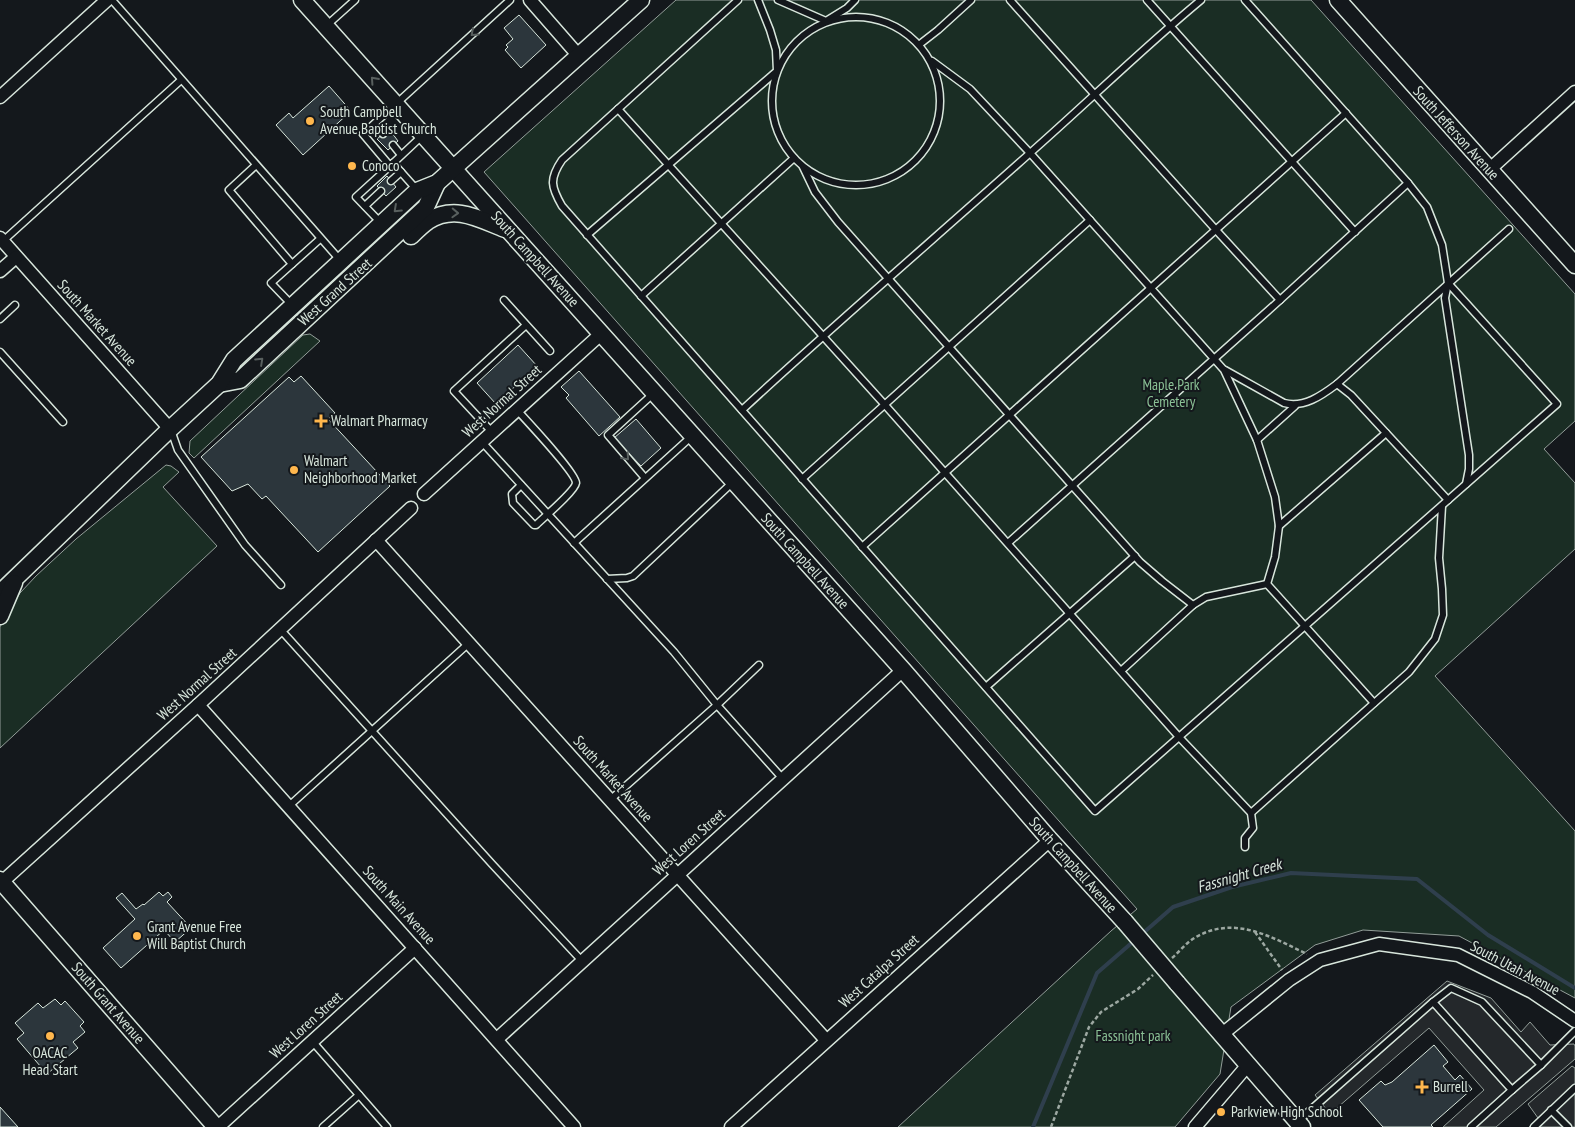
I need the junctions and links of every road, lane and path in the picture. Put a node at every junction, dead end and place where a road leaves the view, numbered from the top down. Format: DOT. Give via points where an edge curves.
graph roads {
  1 [pos="107,0"];
  2 [pos="112,0"];
  3 [pos="302,0"];
  4 [pos="355,0"];
  5 [pos="510,0"];
  6 [pos="530,0"];
  7 [pos="641,0"];
  8 [pos="738,0"];
  9 [pos="758,0"];
  10 [pos="778,0"];
  11 [pos="855,0"];
  12 [pos="971,0"];
  13 [pos="1010,0"];
  14 [pos="1146,0"];
  15 [pos="1201,0"];
  16 [pos="1245,0"];
  17 [pos="1338,0"];
  18 [pos="826,21"];
  19 [pos="326,26"];
  20 [pos="1170,26"];
  21 [pos="920,44"];
  22 [pos="578,56"];
  23 [pos="932,61"];
  24 [pos="777,72"];
  25 [pos="181,80"];
  26 [pos="1575,92"];
  27 [pos="1095,94"];
  28 [pos="0,97"];
  29 [pos="396,105"];
  30 [pos="618,109"];
  31 [pos="1346,113"];
  32 [pos="374,125"];
  33 [pos="383,134"];
  34 [pos="423,135"];
  35 [pos="393,145"];
  36 [pos="1030,153"];
  37 [pos="401,155"];
  38 [pos="794,158"];
  39 [pos="1292,161"];
  40 [pos="391,164"];
  41 [pos="668,164"];
  42 [pos="256,165"];
  43 [pos="803,167"];
  44 [pos="453,169"];
  45 [pos="1489,170"];
  46 [pos="401,172"];
  47 [pos="391,181"];
  48 [pos="1408,182"];
  49 [pos="437,183"];
  50 [pos="418,190"];
  51 [pos="381,191"];
  52 [pos="365,206"];
  53 [pos="1090,220"];
  54 [pos="382,224"];
  55 [pos="722,224"];
  56 [pos="1509,229"];
  57 [pos="1216,230"];
  58 [pos="511,232"];
  59 [pos="1355,232"];
  60 [pos="587,235"];
  61 [pos="320,239"];
  62 [pos="1,240"];
  63 [pos="16,257"];
  64 [pos="369,261"];
  65 [pos="1574,261"];
  66 [pos="341,262"];
  67 [pos="292,264"];
  68 [pos="0,272"];
  69 [pos="888,279"];
  70 [pos="1448,283"];
  71 [pos="1151,288"];
  72 [pos="641,296"];
  73 [pos="504,300"];
  74 [pos="1280,300"];
  75 [pos="15,305"];
  76 [pos="293,306"];
  77 [pos="0,319"];
  78 [pos="526,325"];
  79 [pos="602,333"];
  80 [pos="823,336"];
  81 [pos="949,348"];
  82 [pos="550,351"];
  83 [pos="0,352"];
  84 [pos="1214,359"];
  85 [pos="1224,370"];
  86 [pos="219,384"];
  87 [pos="1337,384"];
  88 [pos="655,392"];
  89 [pos="885,405"];
  90 [pos="1294,406"];
  91 [pos="517,410"];
  92 [pos="742,410"];
  93 [pos="1009,415"];
  94 [pos="63,422"];
  95 [pos="170,429"];
  96 [pos="492,432"];
  97 [pos="1386,433"];
  98 [pos="693,435"];
  99 [pos="1257,440"];
  100 [pos="482,442"];
  101 [pos="944,472"];
  102 [pos="645,478"];
  103 [pos="802,479"];
  104 [pos="734,481"];
  105 [pos="1466,484"];
  106 [pos="521,485"];
  107 [pos="1072,485"];
  108 [pos="424,494"];
  109 [pos="1448,500"];
  110 [pos="1442,506"];
  111 [pos="411,508"];
  112 [pos="548,514"];
  113 [pos="1279,526"];
  114 [pos="376,540"];
  115 [pos="574,543"];
  116 [pos="1008,543"];
  117 [pos="862,547"];
  118 [pos="1136,556"];
  119 [pos="18,574"];
  120 [pos="607,580"];
  121 [pos="1267,584"];
  122 [pos="281,585"];
  123 [pos="0,593"];
  124 [pos="1193,605"];
  125 [pos="1070,614"];
  126 [pos="0,616"];
  127 [pos="1305,626"];
  128 [pos="280,629"];
  129 [pos="469,643"];
  130 [pos="758,665"];
  131 [pos="902,670"];
  132 [pos="1121,671"];
  133 [pos="986,687"];
  134 [pos="1374,704"];
  135 [pos="198,705"];
  136 [pos="717,705"];
  137 [pos="372,731"];
  138 [pos="1179,737"];
  139 [pos="783,779"];
  140 [pos="610,800"];
  141 [pos="289,806"];
  142 [pos="1251,813"];
  143 [pos="1050,840"];
  144 [pos="1245,847"];
  145 [pos="678,875"];
  146 [pos="1,881"];
  147 [pos="1254,931"];
  148 [pos="415,948"];
  149 [pos="1320,960"];
  150 [pos="582,961"];
  151 [pos="1166,963"];
  152 [pos="1159,970"];
  153 [pos="1289,980"];
  154 [pos="1433,1002"];
  155 [pos="1575,1021"];
  156 [pos="1575,1031"];
  157 [pos="1221,1035"];
  158 [pos="497,1039"];
  159 [pos="826,1040"];
  160 [pos="312,1041"];
  161 [pos="1541,1065"];
  162 [pos="1247,1066"];
  163 [pos="1575,1088"];
  164 [pos="1512,1090"];
  165 [pos="359,1095"];
  166 [pos="1551,1110"];
  167 [pos="1300,1124"];
  168 [pos="217,1127"];
  169 [pos="323,1127"];
  170 [pos="387,1127"];
  171 [pos="574,1127"];
  172 [pos="731,1127"];
  173 [pos="1050,1127"];
  174 [pos="1195,1127"];
  175 [pos="1471,1127"];
  176 [pos="1534,1127"];
  177 [pos="1568,1127"];
  1 -- 28 [label="street"];
  2 -- 25 [label="lane"];
  3 -- 19 [label="main road, South Campbell Avenue"];
  4 -- 19 [label="lane"];
  5 -- 29 [label="lane, one-way"];
  6 -- 22 [label="street"];
  7 -- 22 [label="main road, West Grand Street"];
  8 -- 30 [label="lane"];
  9 -- 24 [label="lane" via="776,50"];
  10 -- 18 [label="lane"];
  11 -- 18 [label="lane"];
  12 -- 21 [label="lane"];
  13 -- 27 [label="lane"];
  14 -- 20 [label="lane"];
  15 -- 20 [label="lane"];
  16 -- 31 [label="lane"];
  17 -- 45 [label="main road, South Jefferson Avenue"];
  18 -- 21 [label="lane" via="866,16 904,30"];
  18 -- 24 [label="lane" via="793,44"];
  29 -- 19 [label="main road, South Campbell Avenue, one-way"];
  20 -- 27 [label="lane"];
  20 -- 39 [label="lane"];
  21 -- 23 [label="lane"];
  22 -- 44 [label="main road, West Grand Street"];
  23 -- 36 [label="lane" via="970,89"];
  23 -- 43 [label="lane" via="940,84 941,108 935,132 923,153 906,170 884,181 860,185 836,183"];
  24 -- 38 [label="lane" via="772,94 773,117 780,139"];
  24 -- 41 [label="lane"];
  25 -- 42 [label="lane"];
  25 -- 62 [label="lane"];
  26 -- 45 [label="street"];
  27 -- 36 [label="lane"];
  27 -- 57 [label="lane"];
  29 -- 32 [label="lane"];
  29 -- 34 [label="main road, South Campbell Avenue"];
  30 -- 41 [label="lane"];
  30 -- 60 [label="lane" via="562,160 553,175 556,196"];
  31 -- 39 [label="lane"];
  31 -- 48 [label="lane"];
  32 -- 33 [label="lane"];
  32 -- 40 [label="lane" via="363,134"];
  34 -- 37 [label="lane"];
  34 -- 44 [label="main road, South Campbell Avenue"];
  35 -- 37 [label="lane"];
  36 -- 53 [label="lane"];
  36 -- 69 [label="lane"];
  37 -- 40 [label="lane"];
  38 -- 43 [label="lane"];
  38 -- 55 [label="lane"];
  39 -- 57 [label="lane"];
  39 -- 59 [label="lane"];
  40 -- 46 [label="lane"];
  40 -- 52 [label="lane" via="356,197"];
  41 -- 55 [label="lane"];
  41 -- 60 [label="lane"];
  42 -- 61 [label="lane"];
  42 -- 67 [label="lane" via="229,190"];
  43 -- 69 [label="lane" via="815,192"];
  44 -- 49 [label="main road, West Grand Street"];
  44 -- 58 [label="main road, South Campbell Avenue"];
  45 -- 65 [label="main road, South Jefferson Avenue"];
  46 -- 47 [label="lane"];
  46 -- 50 [label="lane"];
  48 -- 59 [label="lane"];
  48 -- 70 [label="lane" via="1427,207 1444,254"];
  49 -- 50 [label="main road, West Grand Street"];
  49 -- 64 [label="main road, West Grand Street" via="426,207"];
  50 -- 54 [label="main road, West Grand Street, one-way"];
  51 -- 52 [label="lane"];
  52 -- 54 [label="lane"];
  53 -- 71 [label="lane"];
  53 -- 81 [label="lane"];
  54 -- 66 [label="main road, West Grand Street"];
  55 -- 72 [label="lane"];
  55 -- 80 [label="lane"];
  56 -- 70 [label="lane"];
  57 -- 71 [label="lane"];
  57 -- 74 [label="lane"];
  64 -- 58 [label="main road, one-way" via="388,257 428,221 448,212 469,214"];
  58 -- 79 [label="main road, South Campbell Avenue"];
  59 -- 74 [label="lane"];
  60 -- 72 [label="lane"];
  61 -- 66 [label="lane"];
  61 -- 67 [label="lane"];
  62 -- 63 [label="street, South Market Avenue"];
  63 -- 68 [label="street"];
  63 -- 95 [label="street, South Market Avenue"];
  86 -- 64 [label="main road, West Grand Street, one-way" via="240,380"];
  66 -- 76 [label="main road, West Grand Street"];
  67 -- 76 [label="lane" via="271,283"];
  69 -- 80 [label="lane"];
  69 -- 81 [label="lane"];
  70 -- 87 [label="lane"];
  70 -- 105 [label="lane" via="1445,298 1469,455"];
  70 -- 105 [label="lane" via="1557,404"];
  71 -- 84 [label="lane"];
  71 -- 93 [label="lane"];
  72 -- 92 [label="lane"];
  73 -- 78 [label="lane"];
  74 -- 84 [label="lane"];
  75 -- 77 [label="lane"];
  76 -- 86 [label="main road, West Grand Street" via="234,360"];
  78 -- 82 [label="lane"];
  78 -- 96 [label="lane" via="454,391"];
  79 -- 88 [label="main road, South Campbell Avenue"];
  79 -- 91 [label="street, West Normal Street"];
  80 -- 89 [label="lane"];
  80 -- 92 [label="lane"];
  81 -- 89 [label="lane"];
  81 -- 93 [label="lane"];
  83 -- 94 [label="lane"];
  84 -- 85 [label="lane"];
  84 -- 107 [label="lane"];
  85 -- 90 [label="lane"];
  85 -- 99 [label="lane"];
  86 -- 95 [label="main road, West Grand Street"];
  87 -- 90 [label="lane" via="1311,401"];
  87 -- 97 [label="lane"];
  88 -- 98 [label="main road, South Campbell Avenue"];
  88 -- 102 [label="lane, one-way" via="608,435"];
  89 -- 101 [label="lane"];
  89 -- 103 [label="lane"];
  90 -- 99 [label="lane"];
  91 -- 96 [label="street, West Normal Street"];
  91 -- 112 [label="lane" via="575,480 573,488"];
  92 -- 103 [label="lane"];
  93 -- 101 [label="lane"];
  93 -- 107 [label="lane"];
  95 -- 119 [label="main road, West Grand Street"];
  95 -- 122 [label="lane" via="178,450 245,545"];
  96 -- 100 [label="street, West Normal Street"];
  97 -- 109 [label="lane"];
  97 -- 113 [label="lane"];
  98 -- 102 [label="lane"];
  98 -- 104 [label="main road, South Campbell Avenue"];
  99 -- 113 [label="lane" via="1275,496"];
  100 -- 106 [label="lane"];
  100 -- 108 [label="street, West Normal Street"];
  101 -- 116 [label="lane"];
  101 -- 117 [label="lane"];
  102 -- 115 [label="lane"];
  103 -- 117 [label="lane"];
  104 -- 120 [label="lane" via="633,576"];
  104 -- 131 [label="main road, South Campbell Avenue"];
  105 -- 109 [label="lane"];
  106 -- 112 [label="lane"];
  106 -- 112 [label="lane" via="512,494 512,503 531,524 536,525"];
  107 -- 116 [label="lane"];
  107 -- 118 [label="lane"];
  109 -- 110 [label="lane"];
  110 -- 127 [label="lane"];
  110 -- 134 [label="lane" via="1439,558 1443,615 1435,639 1409,672"];
  111 -- 114 [label="street, West Normal Street"];
  112 -- 115 [label="lane"];
  113 -- 121 [label="lane"];
  114 -- 128 [label="street, West Normal Street"];
  114 -- 129 [label="street, South Market Avenue"];
  115 -- 120 [label="lane"];
  116 -- 125 [label="lane"];
  117 -- 133 [label="lane"];
  118 -- 124 [label="lane"];
  118 -- 125 [label="lane"];
  119 -- 123 [label="main road, West Grand Street"];
  119 -- 126 [label="main road, West Grand Street"];
  120 -- 136 [label="lane" via="674,652"];
  121 -- 124 [label="lane" via="1206,597"];
  121 -- 127 [label="lane"];
  124 -- 132 [label="lane"];
  125 -- 132 [label="lane"];
  125 -- 133 [label="lane"];
  127 -- 134 [label="lane"];
  127 -- 138 [label="lane"];
  128 -- 135 [label="street, West Normal Street"];
  128 -- 137 [label="lane"];
  129 -- 137 [label="lane"];
  129 -- 140 [label="street, South Market Avenue"];
  130 -- 136 [label="lane"];
  131 -- 139 [label="street, West Loren Street"];
  131 -- 143 [label="main road, South Campbell Avenue"];
  132 -- 138 [label="lane"];
  133 -- 138 [label="lane" via="1095,811"];
  134 -- 142 [label="lane"];
  135 -- 141 [label="street, South Main Avenue"];
  135 -- 146 [label="street, West Normal Street"];
  136 -- 139 [label="lane"];
  136 -- 140 [label="lane"];
  137 -- 141 [label="lane"];
  137 -- 150 [label="lane"];
  138 -- 142 [label="lane"];
  139 -- 145 [label="street, West Loren Street"];
  140 -- 145 [label="street, South Market Avenue"];
  141 -- 148 [label="street, South Main Avenue"];
  142 -- 144 [label="lane" via="1253,828 1245,838"];
  143 -- 157 [label="main road, South Campbell Avenue, bridge"];
  143 -- 159 [label="street, West Catalpa Street"];
  145 -- 150 [label="street, West Loren Street"];
  145 -- 159 [label="street, South Market Avenue"];
  146 -- 168 [label="main road, South Grant Avenue"];
  147 -- 149 [label="path"];
  147 -- 151 [label="path" via="1220,928 1195,937"];
  147 -- 153 [label="path"];
  148 -- 158 [label="street, South Main Avenue"];
  148 -- 160 [label="street, West Loren Street"];
  149 -- 153 [label="street, South Utah Avenue"];
  149 -- 155 [label="street, South Utah Avenue" via="1379,944 1458,955 1532,992"];
  150 -- 158 [label="street, West Loren Street"];
  152 -- 173 [label="path" via="1138,989 1101,1012 1089,1027"];
  153 -- 157 [label="street, South Utah Avenue"];
  154 -- 161 [label="lane" via="1451,988 1482,1002"];
  154 -- 164 [label="lane"];
  154 -- 167 [label="lane"];
  156 -- 161 [label="lane"];
  157 -- 162 [label="main road, South Campbell Avenue"];
  158 -- 171 [label="street, South Main Avenue"];
  159 -- 172 [label="street, West Catalpa Street"];
  160 -- 165 [label="lane"];
  160 -- 168 [label="street, West Loren Street"];
  161 -- 164 [label="lane"];
  162 -- 167 [label="main road, South Campbell Avenue"];
  162 -- 174 [label="street"];
  163 -- 166 [label="lane"];
  164 -- 175 [label="lane"];
  165 -- 169 [label="lane"];
  165 -- 170 [label="lane"];
  166 -- 176 [label="lane"];
  166 -- 177 [label="lane"];
}
